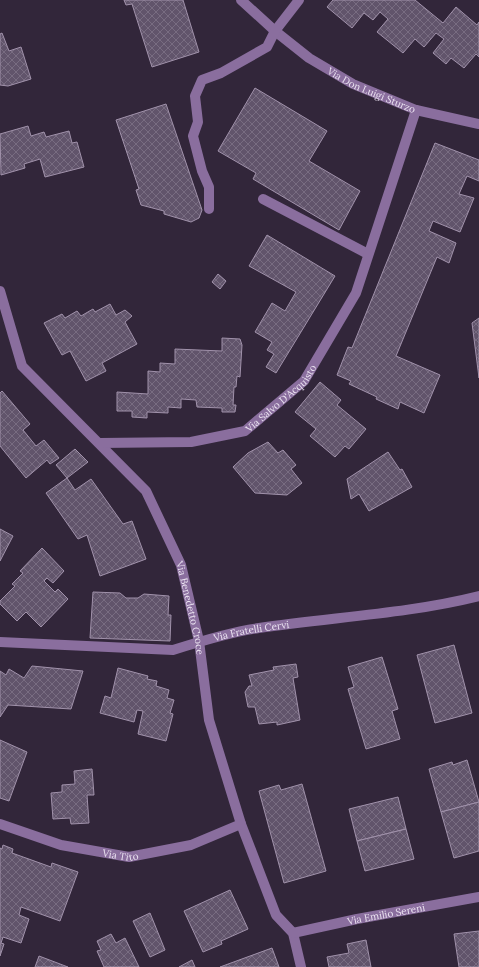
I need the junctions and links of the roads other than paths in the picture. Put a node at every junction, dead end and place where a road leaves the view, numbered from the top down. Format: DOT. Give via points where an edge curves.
graph roads {
  1 [pos="241,0"];
  2 [pos="299,0"];
  3 [pos="274,32"];
  4 [pos="416,110"];
  5 [pos="479,124"];
  6 [pos="263,199"];
  7 [pos="209,209"];
  8 [pos="368,254"];
  9 [pos="0,291"];
  10 [pos="100,443"];
  11 [pos="479,596"];
  12 [pos="199,641"];
  13 [pos="0,642"];
  14 [pos="0,824"];
  15 [pos="241,824"];
  16 [pos="479,897"];
  17 [pos="294,934"];
  18 [pos="301,967"];
  1 -- 3 [label="street, Via Don Luigi Sturzo"];
  2 -- 3 [label="street"];
  3 -- 4 [label="street, Via Don Luigi Sturzo" via="309,58 353,84"];
  3 -- 7 [label="street" via="267,48 238,65 202,80 195,96 198,122 193,136 209,187"];
  4 -- 5 [label="street, Via Don Luigi Sturzo"];
  4 -- 8 [label="street, Via Salvo D'Acquisto"];
  6 -- 8 [label="street"];
  8 -- 10 [label="street, Via Salvo D'Acquisto" via="356,293 304,381 245,432 191,442"];
  9 -- 10 [label="street, Via Benedetto Croce" via="22,366"];
  10 -- 12 [label="street, Via Benedetto Croce" via="146,491 181,565"];
  11 -- 12 [label="street, Via Fratelli Cervi" via="447,604 258,628"];
  12 -- 13 [label="street, Via Fratelli Cervi" via="173,650"];
  12 -- 15 [label="street, Via Benedetto Croce" via="209,720"];
  14 -- 15 [label="street, Via Tito" via="61,845 129,856 191,845"];
  15 -- 17 [label="street, Via Benedetto Croce" via="276,915"];
  16 -- 17 [label="street, Via Emilio Sereni" via="357,919"];
  17 -- 18 [label="street"];
}
